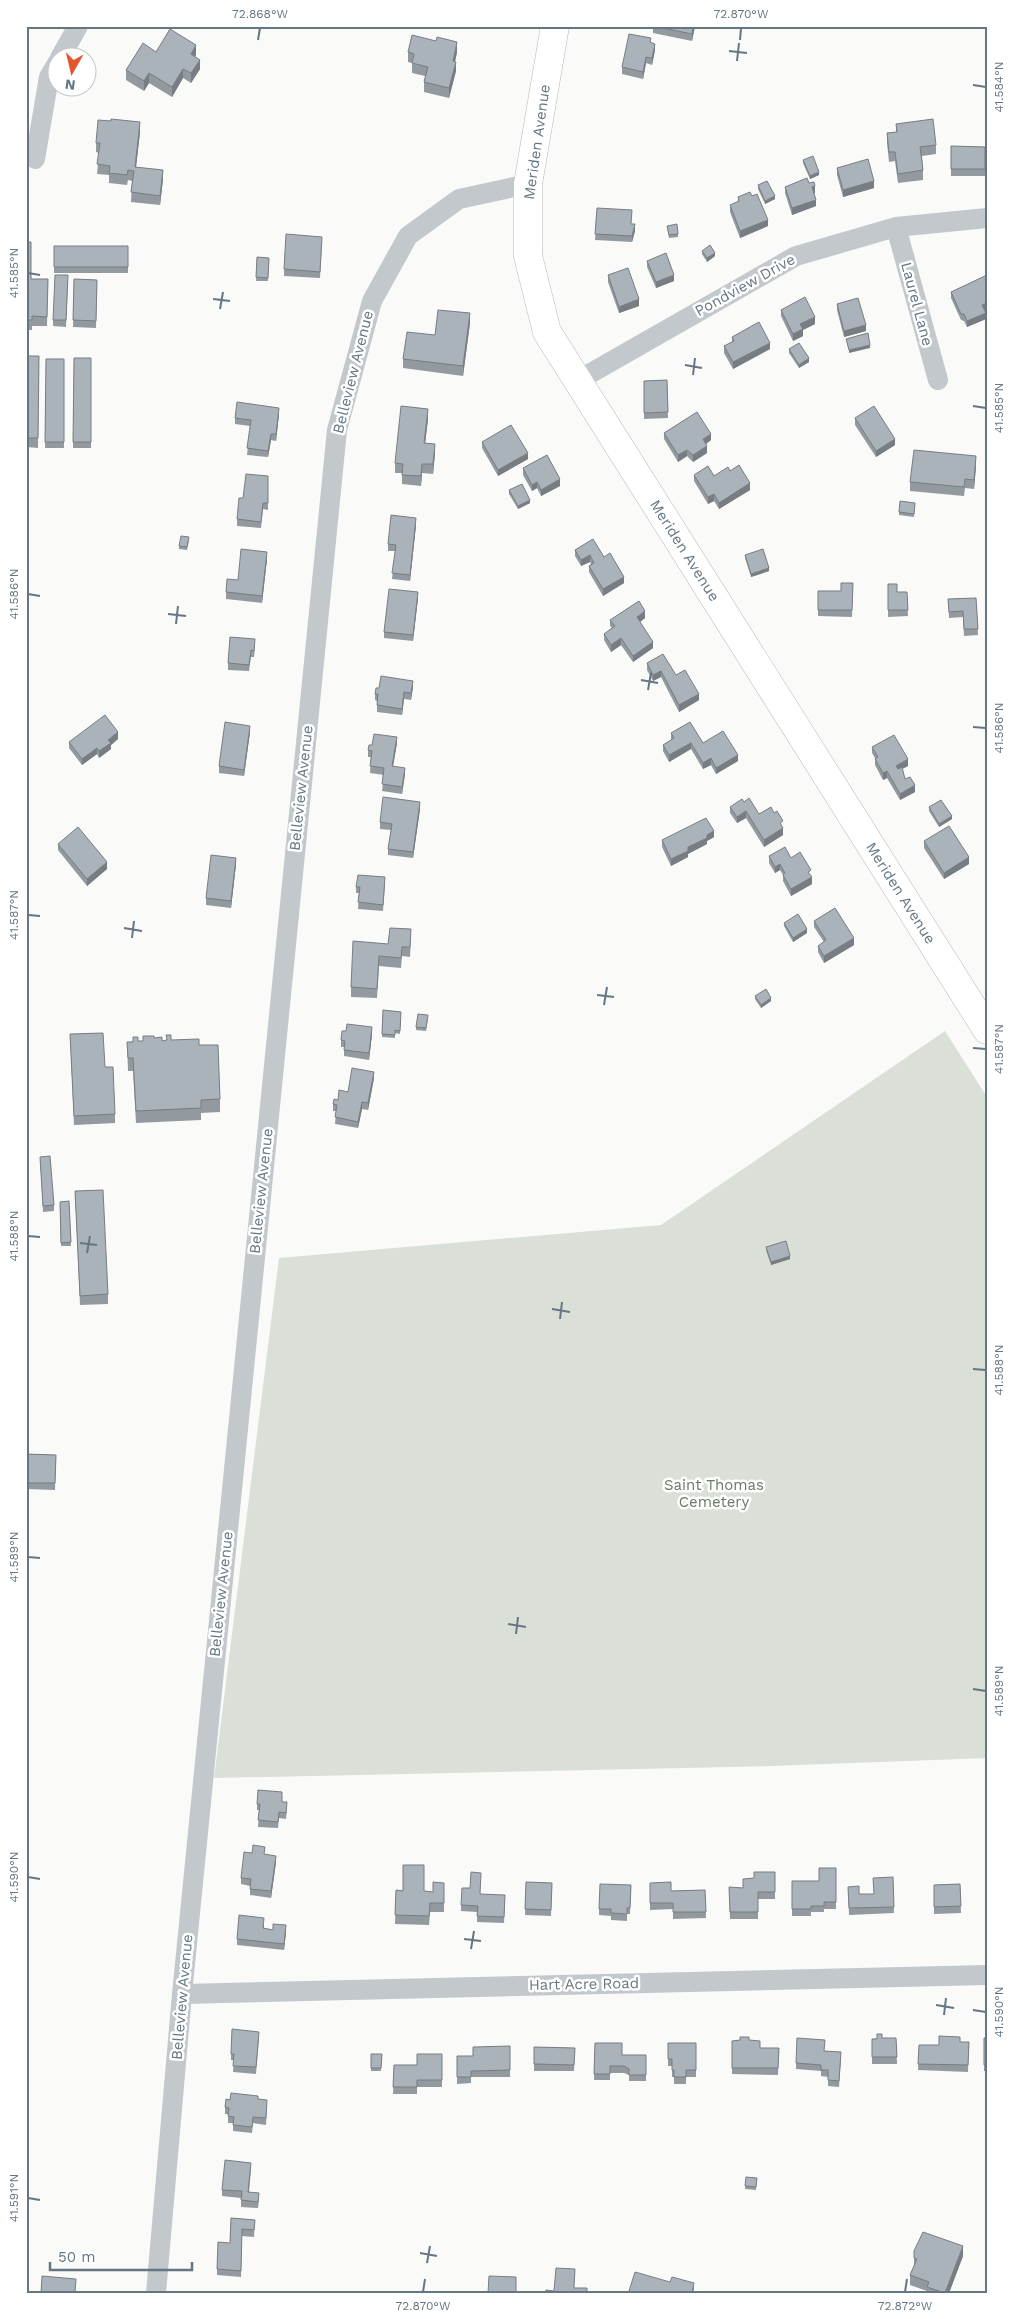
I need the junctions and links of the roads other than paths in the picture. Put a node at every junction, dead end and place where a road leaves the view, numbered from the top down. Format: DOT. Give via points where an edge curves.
graph roads {
  1 [pos="78,26"];
  2 [pos="555,26"];
  3 [pos="66,48"];
  4 [pos="48,83"];
  5 [pos="35,159"];
  6 [pos="528,184"];
  7 [pos="987,218"];
  8 [pos="896,228"];
  9 [pos="938,380"];
  10 [pos="577,381"];
  11 [pos="987,1030"];
  12 [pos="987,1975"];
  13 [pos="182,1994"];
  14 [pos="156,2293"];
  1 -- 3 [label="street"];
  2 -- 6 [label="main road, Meriden Avenue"];
  4 -- 5 [label="street"];
  6 -- 10 [label="main road, Meriden Avenue" via="528,256 547,332"];
  6 -- 13 [label="street, Belleview Avenue" via="459,199 408,236 372,302 337,430"];
  7 -- 8 [label="street, Pondview Drive"];
  8 -- 9 [label="street, Laurel Lane"];
  8 -- 10 [label="street, Pondview Drive" via="796,256"];
  10 -- 11 [label="main road, Meriden Avenue"];
  12 -- 13 [label="street, Hart Acre Road"];
  13 -- 14 [label="street, Belleview Avenue"];
}
